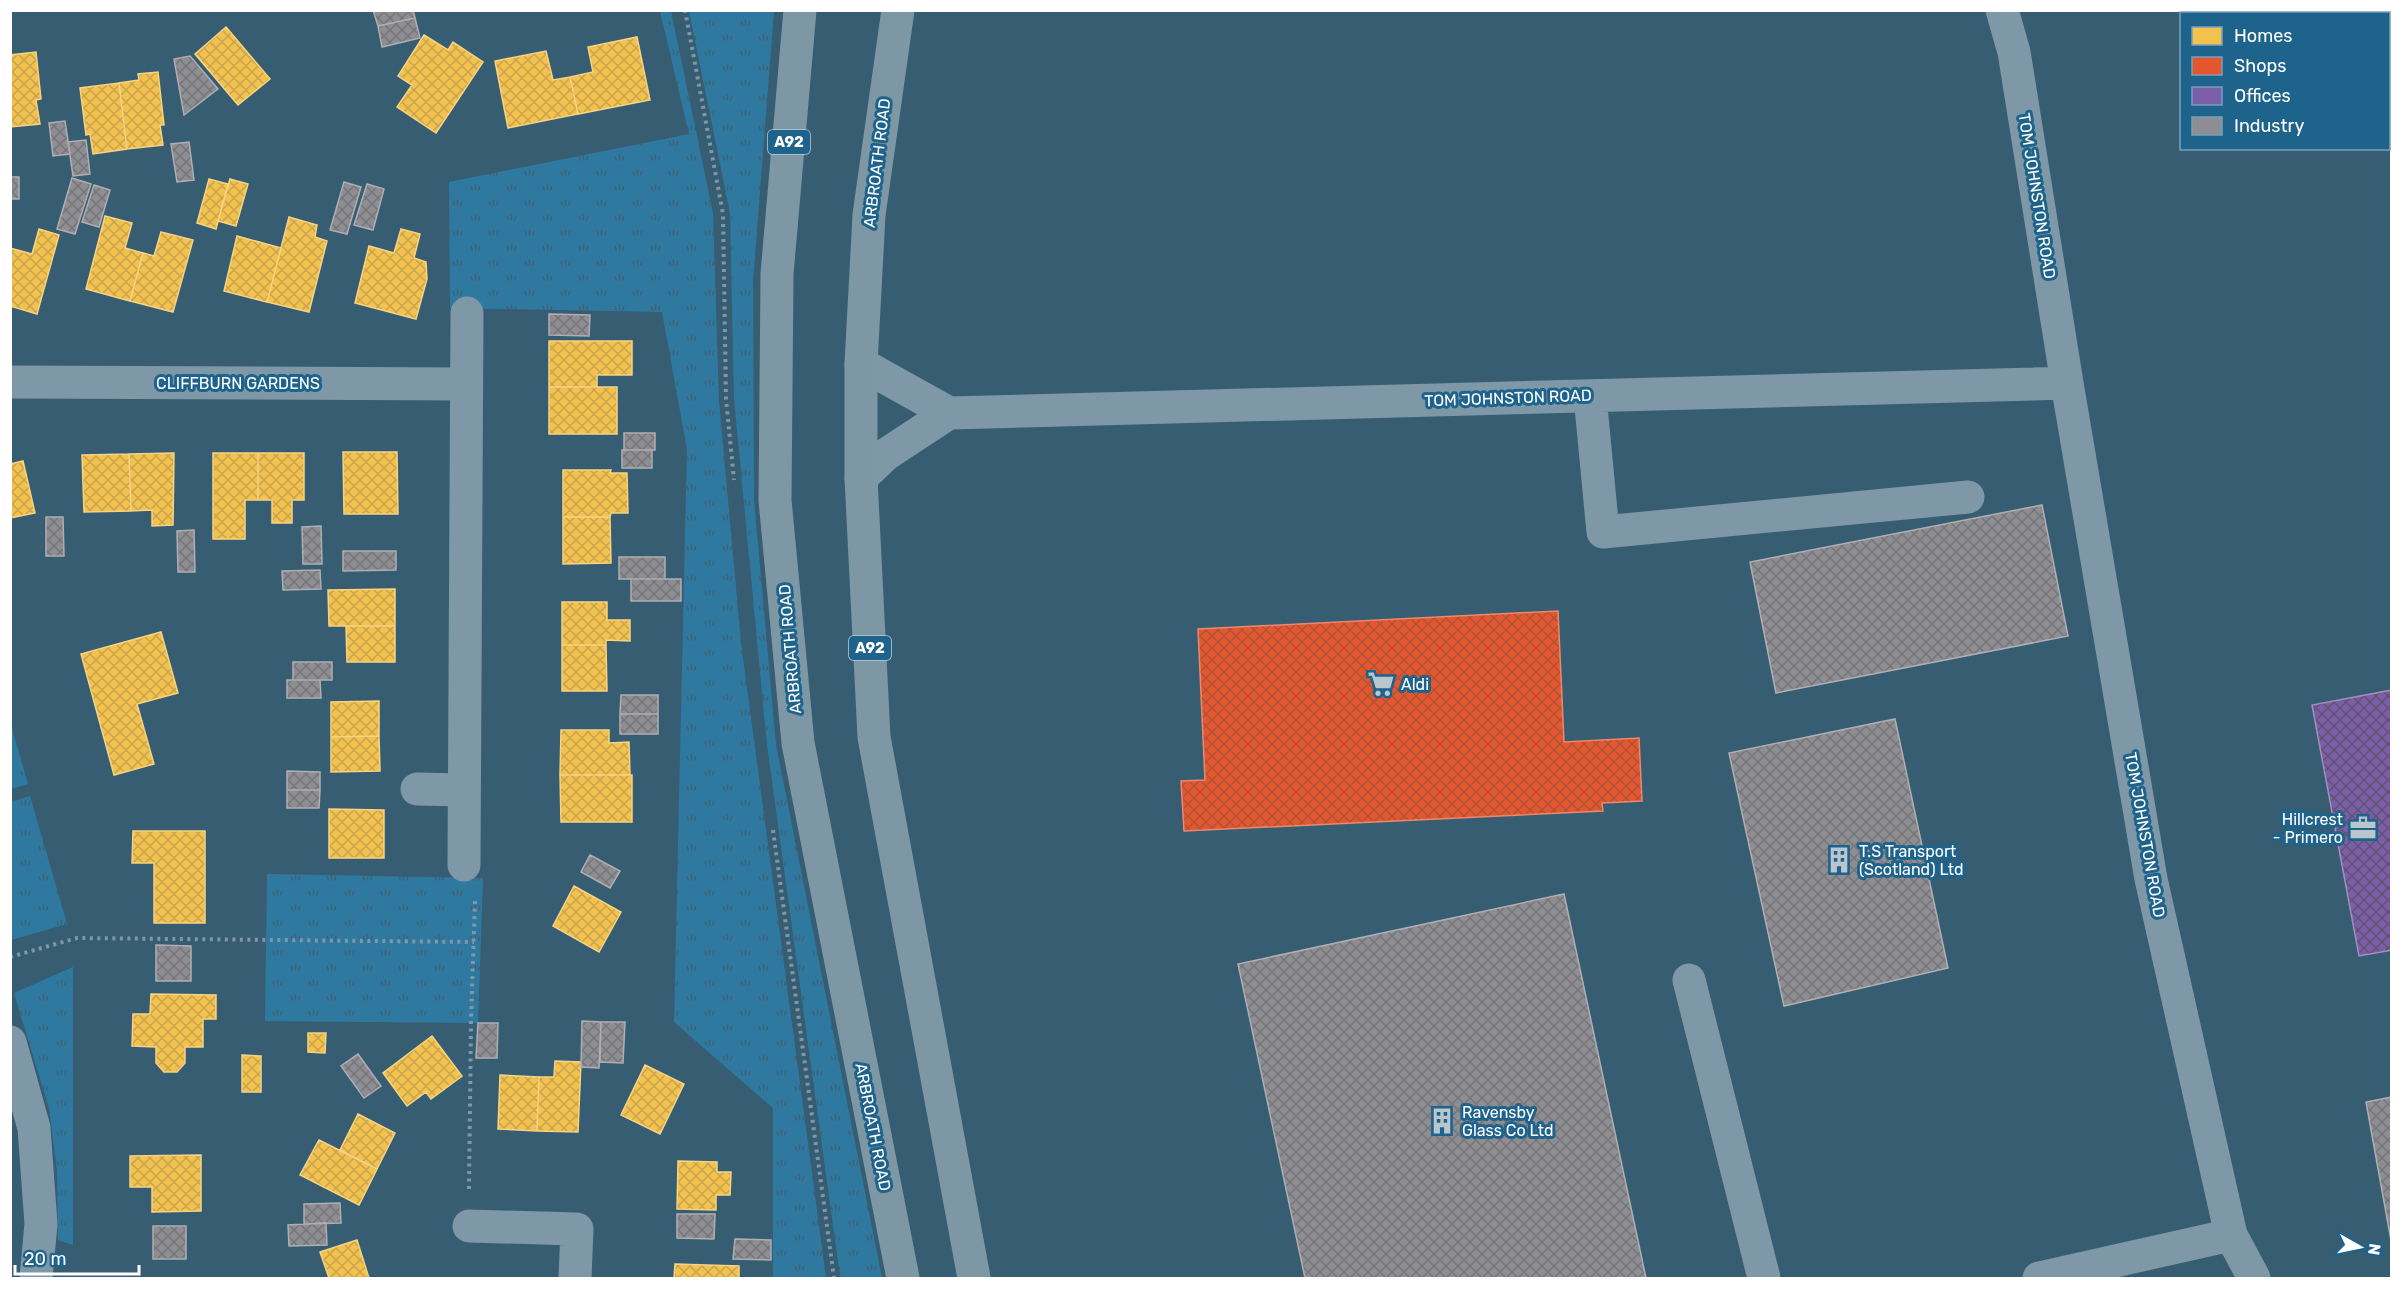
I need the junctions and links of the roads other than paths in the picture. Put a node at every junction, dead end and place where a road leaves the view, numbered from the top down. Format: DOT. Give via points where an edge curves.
graph roads {
  1 [pos="800,10"];
  2 [pos="898,10"];
  3 [pos="2002,10"];
  4 [pos="467,313"];
  5 [pos="861,364"];
  6 [pos="10,382"];
  7 [pos="2067,383"];
  8 [pos="466,384"];
  9 [pos="1590,396"];
  10 [pos="949,413"];
  11 [pos="861,478"];
  12 [pos="1968,497"];
  13 [pos="417,789"];
  14 [pos="464,790"];
  15 [pos="464,865"];
  16 [pos="1689,980"];
  17 [pos="11,1045"];
  18 [pos="469,1226"];
  19 [pos="2231,1235"];
  20 [pos="36,1278"];
  21 [pos="575,1278"];
  22 [pos="903,1278"];
  23 [pos="974,1278"];
  24 [pos="1764,1278"];
  25 [pos="2039,1278"];
  26 [pos="2254,1278"];
  1 -- 22 [label="main road, ARBROATH ROAD / A92" via="777,274 775,500 798,742"];
  2 -- 5 [label="main road, ARBROATH ROAD / A92" via="869,215"];
  3 -- 7 [label="street, TOM JOHNSTON ROAD" via="2014,52"];
  4 -- 8 [label="street"];
  5 -- 10 [label="street"];
  5 -- 11 [label="main road, ARBROATH ROAD / A92"];
  6 -- 8 [label="street, CLIFFBURN GARDENS"];
  7 -- 9 [label="street, TOM JOHNSTON ROAD"];
  7 -- 19 [label="street, TOM JOHNSTON ROAD" via="2151,879"];
  8 -- 14 [label="street"];
  9 -- 10 [label="street, TOM JOHNSTON ROAD"];
  9 -- 12 [label="street" via="1603,532"];
  10 -- 11 [label="street" via="885,455"];
  11 -- 23 [label="main road, ARBROATH ROAD / A92" via="874,737"];
  13 -- 14 [label="street"];
  14 -- 15 [label="street"];
  16 -- 24 [label="street"];
  17 -- 20 [label="street" via="34,1128 41,1224"];
  18 -- 21 [label="street" via="577,1229"];
  19 -- 25 [label="street"];
  19 -- 26 [label="street, TOM JOHNSTON ROAD"];
}
